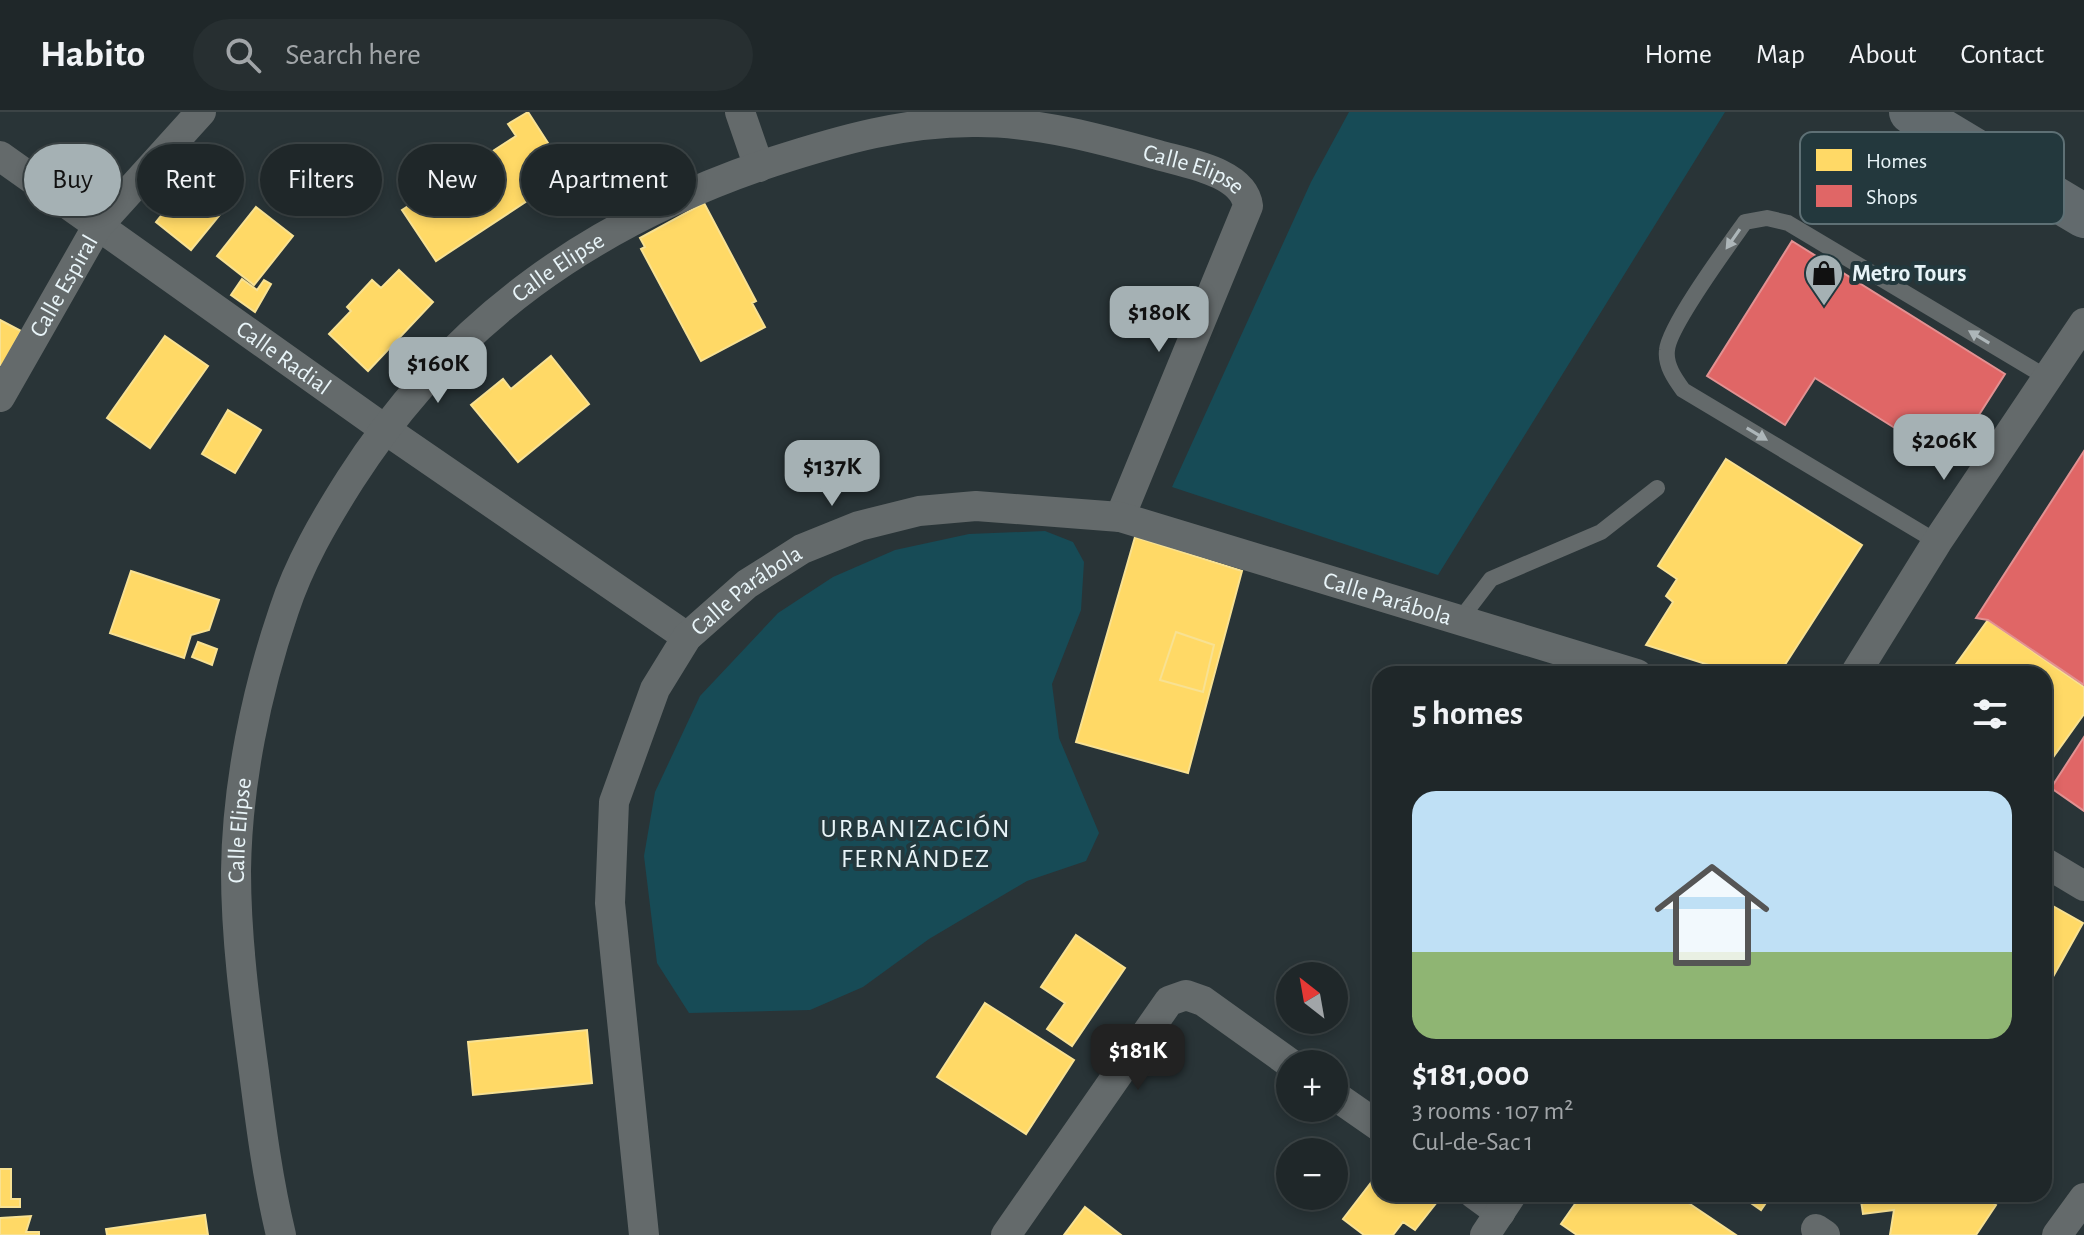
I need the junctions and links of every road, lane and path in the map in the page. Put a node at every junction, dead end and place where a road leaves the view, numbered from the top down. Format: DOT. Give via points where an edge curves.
graph roads {
  1 [pos="201,112"];
  2 [pos="740,112"];
  3 [pos="1911,112"];
  4 [pos="983,117"];
  5 [pos="1944,132"];
  6 [pos="0,156"];
  7 [pos="759,167"];
  8 [pos="2064,204"];
  9 [pos="2084,216"];
  10 [pos="97,227"];
  11 [pos="2084,323"];
  12 [pos="2046,377"];
  13 [pos="0,397"];
  14 [pos="383,428"];
  15 [pos="1657,488"];
  16 [pos="1120,517"];
  17 [pos="1937,542"];
  18 [pos="1459,621"];
  19 [pos="687,637"];
  20 [pos="1610,666"];
  21 [pos="1860,666"];
  22 [pos="2052,867"];
  23 [pos="2084,886"];
  24 [pos="1276,1053"];
  25 [pos="1348,1105"];
  26 [pos="1372,1121"];
  27 [pos="2084,1198"];
  28 [pos="281,1235"];
  29 [pos="644,1235"];
  30 [pos="1006,1235"];
  31 [pos="2057,1235"];
  1 -- 10 [label="street, Calle Espiral"];
  2 -- 7 [label="street"];
  3 -- 5 [label="main road"];
  4 -- 7 [label="street, Calle Elipse" via="874,131"];
  4 -- 16 [label="street, Calle Elipse" via="1130,147 1212,171 1247,196 1227,262"];
  6 -- 10 [label="street, Calle Radial"];
  7 -- 14 [label="street, Calle Elipse" via="648,211 518,293 449,352"];
  8 -- 9 [label="main road"];
  10 -- 13 [label="street, Calle Espiral"];
  10 -- 14 [label="street, Calle Radial"];
  11 -- 12 [label="street"];
  12 -- 17 [label="street"];
  12 -- 17 [label="lane, one-way" via="1788,223 1767,218 1745,222 1702,283 1667,350 1671,373 1683,390"];
  14 -- 19 [label="street, Calle Radial"];
  14 -- 28 [label="street, Calle Elipse" via="322,525 284,609 241,803 239,933 268,1180"];
  15 -- 18 [label="lane" via="1601,532 1491,579"];
  16 -- 18 [label="street, Calle Parábola"];
  16 -- 19 [label="street, Calle Parábola" via="976,506 919,511 859,526 802,549 747,584"];
  17 -- 21 [label="street"];
  18 -- 20 [label="street, Calle Parábola"];
  19 -- 29 [label="street, Calle Parábola" via="655,689 614,802 610,903"];
  22 -- 23 [label="street"];
  24 -- 30 [label="street" via="1203,1001 1186,995 1169,1001"];
  25 -- 26 [label="street"];
  27 -- 31 [label="street"];
}
